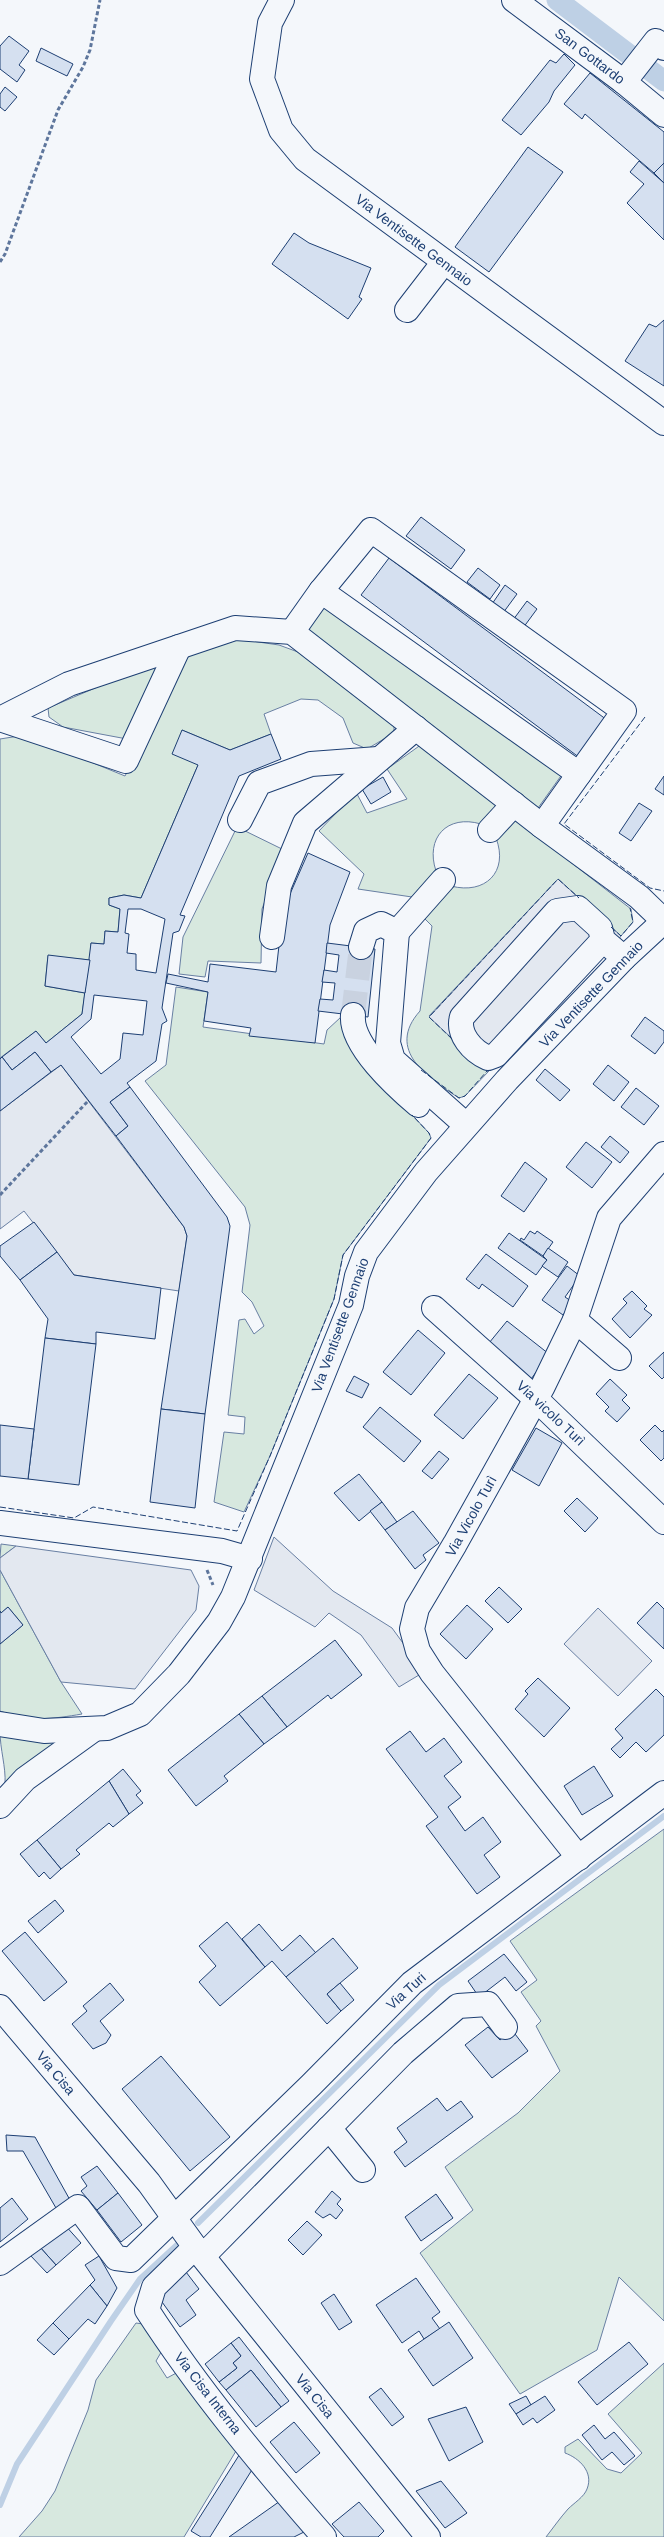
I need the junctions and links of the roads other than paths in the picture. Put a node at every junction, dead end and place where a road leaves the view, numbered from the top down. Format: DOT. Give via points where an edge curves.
graph roads {
  1 [pos="282,0"];
  2 [pos="514,0"];
  3 [pos="660,44"];
  4 [pos="628,78"];
  5 [pos="664,115"];
  6 [pos="444,262"];
  7 [pos="407,310"];
  8 [pos="664,423"];
  9 [pos="321,591"];
  10 [pos="292,632"];
  11 [pos="179,647"];
  12 [pos="0,719"];
  13 [pos="416,728"];
  14 [pos="378,759"];
  15 [pos="579,774"];
  16 [pos="514,804"];
  17 [pos="240,820"];
  18 [pos="542,826"];
  19 [pos="490,830"];
  20 [pos="442,880"];
  21 [pos="664,921"];
  22 [pos="397,932"];
  23 [pos="272,937"];
  24 [pos="603,940"];
  25 [pos="362,947"];
  26 [pos="624,958"];
  27 [pos="353,1015"];
  28 [pos="488,1058"];
  29 [pos="508,1080"];
  30 [pos="461,1131"];
  31 [pos="664,1154"];
  32 [pos="434,1308"];
  33 [pos="576,1320"];
  34 [pos="619,1358"];
  35 [pos="536,1399"];
  36 [pos="662,1515"];
  37 [pos="0,1524"];
  38 [pos="250,1559"];
  39 [pos="0,1724"];
  40 [pos="93,1730"];
  41 [pos="664,1793"];
  42 [pos="0,1806"];
  43 [pos="579,1858"];
  44 [pos="0,2007"];
  45 [pos="505,2027"];
  46 [pos="329,2128"];
  47 [pos="363,2170"];
  48 [pos="173,2218"];
  49 [pos="199,2251"];
  50 [pos="0,2263"];
  51 [pos="324,2537"];
  52 [pos="428,2537"];
  1 -- 6 [label="street, Via Ventisette Gennaio" via="270,23 262,79 281,130 305,159"];
  2 -- 4 [label="street, San Gottardo"];
  3 -- 4 [label="street"];
  4 -- 5 [label="street, San Gottardo"];
  6 -- 7 [label="street"];
  6 -- 8 [label="street, Via Ventisette Gennaio"];
  9 -- 10 [label="street"];
  9 -- 15 [label="street"];
  9 -- 15 [label="street" via="371,530 624,711"];
  10 -- 11 [label="street" via="235,628"];
  10 -- 13 [label="street"];
  11 -- 12 [label="street" via="69,684"];
  11 -- 12 [label="street" via="126,761"];
  13 -- 14 [label="street"];
  13 -- 16 [label="street"];
  14 -- 17 [label="street" via="311,764 259,783"];
  14 -- 23 [label="street" via="305,823 279,886"];
  15 -- 18 [label="street"];
  16 -- 18 [label="street"];
  16 -- 19 [label="street"];
  18 -- 21 [label="street" via="639,897"];
  20 -- 22 [label="street"];
  21 -- 26 [label="street, Via Ventisette Gennaio"];
  22 -- 25 [label="street" via="381,924 366,931"];
  22 -- 30 [label="street" via="388,1043 393,1060"];
  24 -- 26 [label="street"];
  24 -- 28 [label="street" via="496,1055"];
  24 -- 28 [label="street" via="600,928 578,908 558,911 462,1017 459,1026 463,1036 480,1055"];
  26 -- 29 [label="street, Via Ventisette Gennaio"];
  27 -- 30 [label="street" via="352,1024 360,1042 393,1083"];
  28 -- 29 [label="street"];
  29 -- 30 [label="street, Via Ventisette Gennaio"];
  30 -- 38 [label="street, Via Ventisette Gennaio" via="366,1252 351,1305"];
  31 -- 33 [label="street, Via Vicolo Turì" via="609,1218"];
  32 -- 35 [label="street, Via vicolo Turì"];
  33 -- 34 [label="street"];
  33 -- 35 [label="street, Via Vicolo Turì"];
  35 -- 36 [label="street, Via vicolo Turì"];
  35 -- 43 [label="street, Via Vicolo Turì" via="417,1608 412,1629 418,1650 432,1673"];
  37 -- 38 [label="street" via="222,1551"];
  38 -- 40 [label="street, Via Ventisette Gennaio" via="219,1622 179,1674 140,1714 107,1728"];
  39 -- 40 [label="street, Via Ventisette Gennaio" via="44,1731"];
  40 -- 42 [label="street, Via Ventisette Gennaio" via="26,1778"];
  41 -- 43 [label="street, Via Turi"];
  43 -- 48 [label="street, Via Turi" via="412,1983"];
  44 -- 48 [label="street, Via Cisa" via="149,2183"];
  45 -- 46 [label="street" via="488,2004 458,2006 403,2053"];
  46 -- 47 [label="street"];
  46 -- 49 [label="street"];
  48 -- 49 [label="street, Via Cisa"];
  48 -- 50 [label="street, Via Turi" via="131,2260 116,2258 78,2207"];
  49 -- 51 [label="street, Via Cisa Interna" via="154,2287 147,2310 169,2344 286,2494"];
  49 -- 52 [label="street, Via Cisa"];
}
